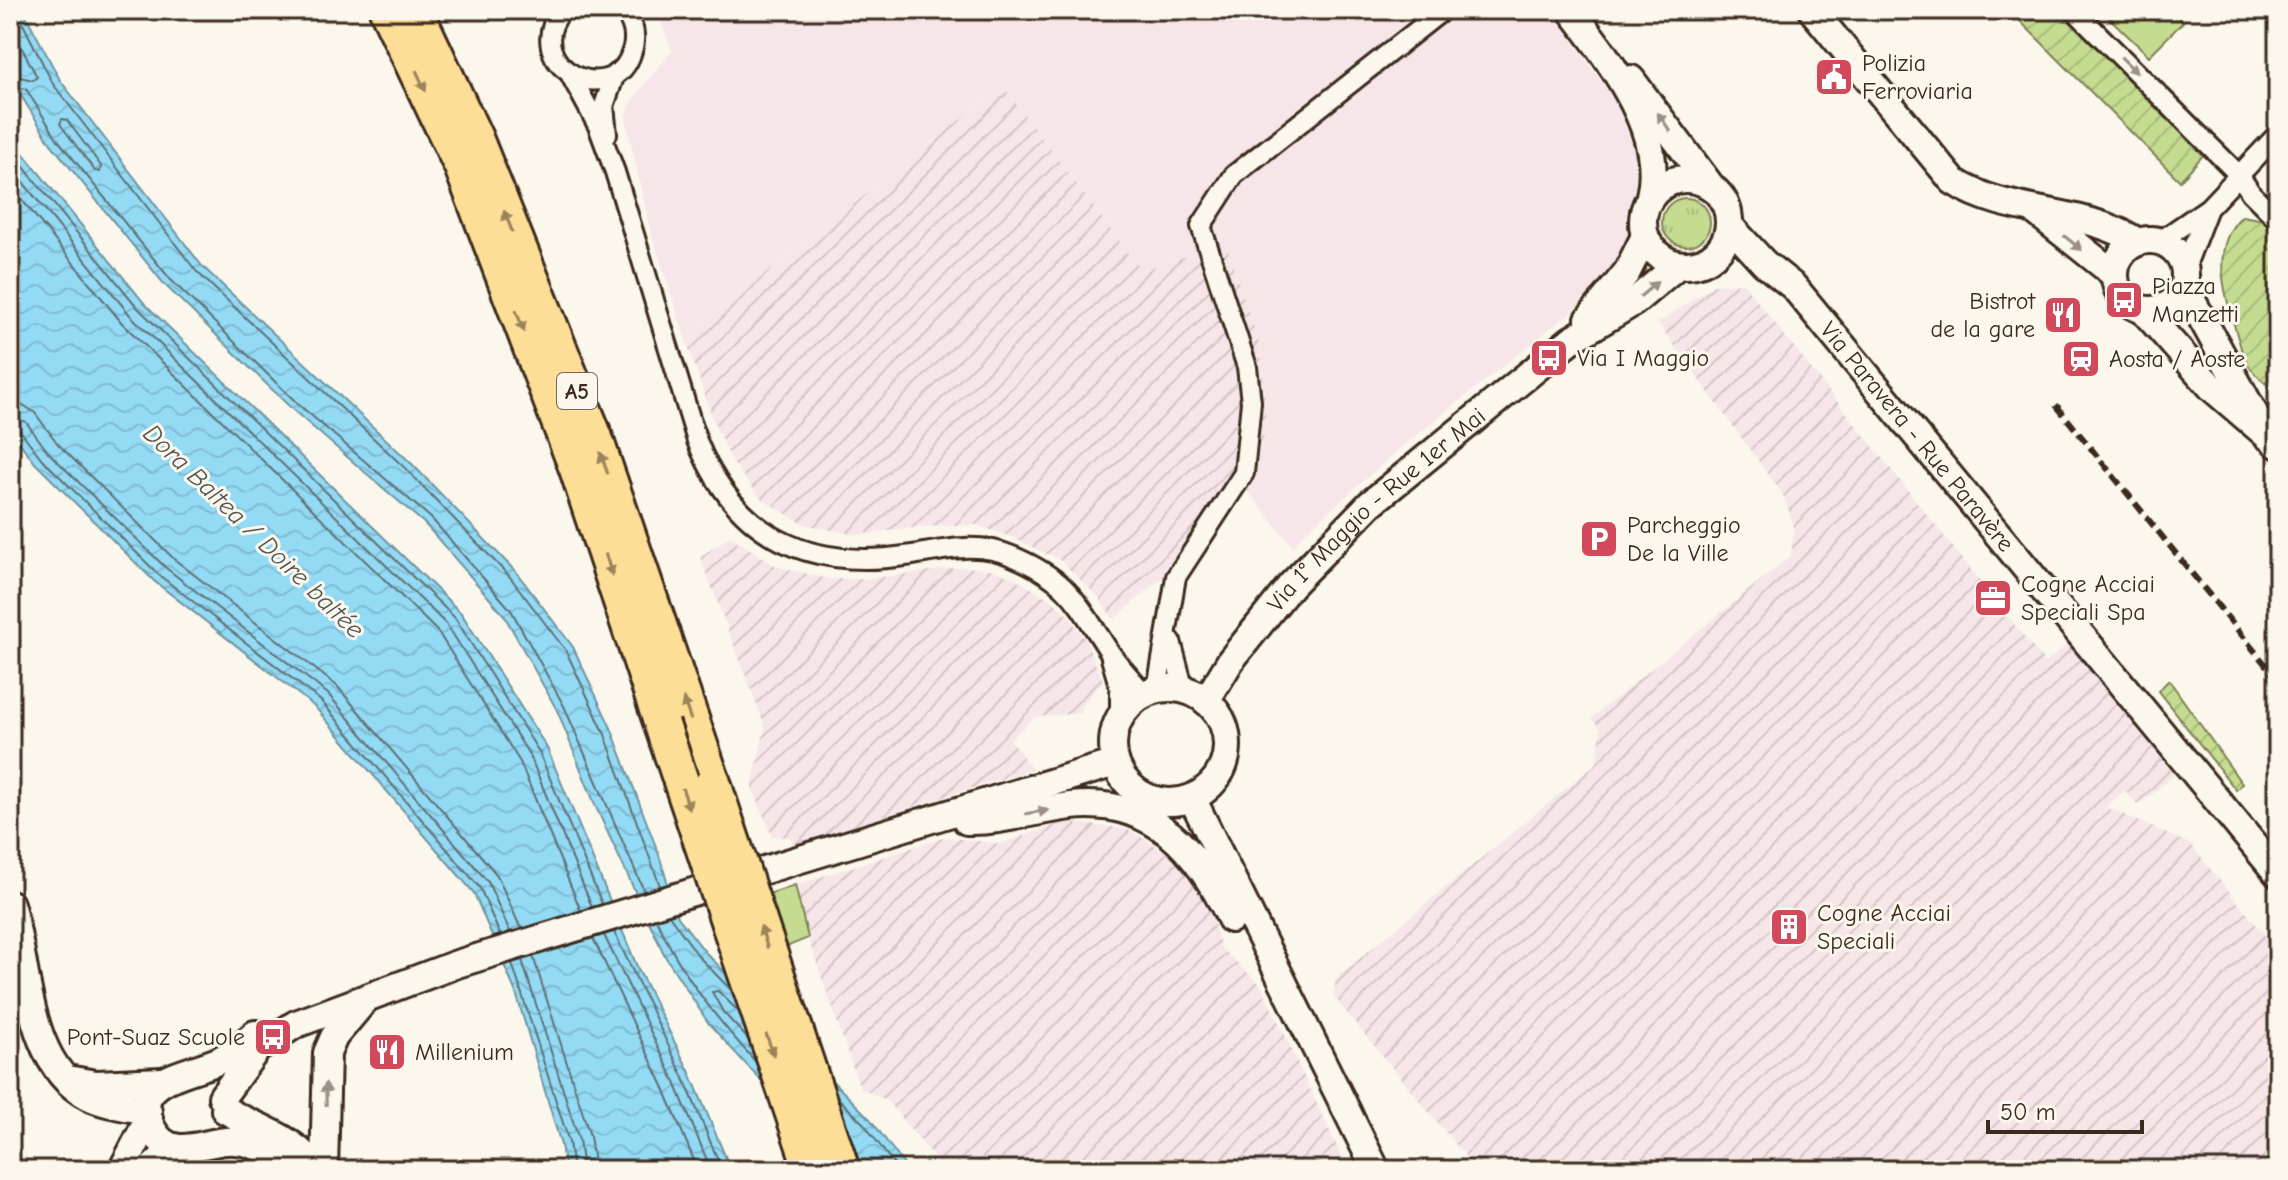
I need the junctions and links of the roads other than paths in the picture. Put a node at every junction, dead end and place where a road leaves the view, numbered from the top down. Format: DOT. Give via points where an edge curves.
graph roads {
  1 [pos="387,10"];
  2 [pos="415,10"];
  3 [pos="542,10"];
  4 [pos="562,10"];
  5 [pos="623,10"];
  6 [pos="1443,10"];
  7 [pos="1571,10"];
  8 [pos="1812,10"];
  9 [pos="2074,10"];
  10 [pos="551,34"];
  11 [pos="1595,42"];
  12 [pos="570,74"];
  13 [pos="615,74"];
  14 [pos="2278,134"];
  15 [pos="615,172"];
  16 [pos="2239,175"];
  17 [pos="1710,185"];
  18 [pos="1650,196"];
  19 [pos="2033,208"];
  20 [pos="2208,208"];
  21 [pos="2278,220"];
  22 [pos="1729,225"];
  23 [pos="1645,236"];
  24 [pos="2149,242"];
  25 [pos="1710,258"];
  26 [pos="1764,263"];
  27 [pos="1678,265"];
  28 [pos="2115,275"];
  29 [pos="2185,277"];
  30 [pos="2143,310"];
  31 [pos="1571,340"];
  32 [pos="2272,438"];
  33 [pos="1168,618"];
  34 [pos="1109,651"];
  35 [pos="1150,691"];
  36 [pos="1195,695"];
  37 [pos="1120,716"];
  38 [pos="1115,763"];
  39 [pos="1192,798"];
  40 [pos="932,821"];
  41 [pos="2278,874"];
  42 [pos="10,904"];
  43 [pos="1270,957"];
  44 [pos="463,962"];
  45 [pos="366,998"];
  46 [pos="189,1072"];
  47 [pos="69,1080"];
  48 [pos="162,1081"];
  49 [pos="224,1103"];
  50 [pos="148,1115"];
  51 [pos="174,1147"];
  52 [pos="200,1147"];
  53 [pos="122,1170"];
  54 [pos="150,1170"];
  55 [pos="291,1170"];
  56 [pos="316,1170"];
  57 [pos="324,1170"];
  58 [pos="812,1170"];
  59 [pos="842,1170"];
  60 [pos="1376,1170"];
  1 -- 58 [label="highway, A5, one-way, bridge" via="462,167 577,469"];
  59 -- 2 [label="highway, A5, one-way, bridge" via="594,435 475,138"];
  3 -- 10 [label="street"];
  4 -- 10 [label="street"];
  5 -- 13 [label="street" via="632,24 634,47"];
  6 -- 33 [label="street" via="1234,175 1201,226 1247,367 1251,402 1244,473 1176,577"];
  7 -- 11 [label="street"];
  8 -- 19 [label="street" via="1953,181 1976,195"];
  9 -- 16 [label="street, one-way"];
  10 -- 12 [label="street" via="555,57"];
  17 -- 11 [label="street, one-way" via="1628,75"];
  11 -- 18 [label="street" via="1625,88 1646,135 1653,170"];
  12 -- 13 [label="street" via="593,81"];
  12 -- 15 [label="street"];
  13 -- 15 [label="street" via="604,106"];
  14 -- 16 [label="street"];
  15 -- 34 [label="street" via="697,441 711,477 733,506 759,529 825,556 860,560 984,547 1009,554 1076,598"];
  16 -- 20 [label="street"];
  16 -- 21 [label="street"];
  17 -- 18 [label="street" via="1678,179"];
  17 -- 22 [label="street" via="1725,202"];
  18 -- 23 [label="street" via="1644,209"];
  19 -- 24 [label="street" via="2094,220"];
  19 -- 28 [label="street, one-way"];
  20 -- 24 [label="street"];
  20 -- 29 [label="street"];
  22 -- 25 [label="street"];
  22 -- 26 [label="street, Via Paravera - Rue Paravère"];
  23 -- 27 [label="street" via="1664,259"];
  23 -- 31 [label="street, Via 1° Maggio - Rue 1er Mai" via="1621,281"];
  24 -- 28 [label="street" via="2120,256"];
  24 -- 29 [label="street" via="2176,251"];
  25 -- 26 [label="street"];
  25 -- 27 [label="street"];
  26 -- 41 [label="street, Via Paravera - Rue Paravère" via="1794,287"];
  31 -- 27 [label="street, Via 1° Maggio - Rue 1er Mai, one-way" via="1634,302"];
  28 -- 30 [label="street" via="2124,300"];
  29 -- 30 [label="street" via="2171,304"];
  29 -- 32 [label="street"];
  30 -- 32 [label="street" via="2213,389"];
  31 -- 36 [label="street, Via 1° Maggio - Rue 1er Mai" via="1370,504"];
  33 -- 35 [label="street"];
  33 -- 36 [label="street" via="1174,661"];
  34 -- 35 [label="street"];
  34 -- 37 [label="street" via="1120,689"];
  35 -- 36 [label="street"];
  35 -- 37 [label="street"];
  36 -- 39 [label="street" via="1222,721 1227,747 1220,772"];
  37 -- 38 [label="street" via="1113,740"];
  38 -- 39 [label="street" via="1130,786 1152,800"];
  38 -- 40 [label="street"];
  39 -- 43 [label="street"];
  40 -- 43 [label="street, one-way" via="989,822 1074,806 1106,805 1134,813 1167,829 1194,857 1232,922"];
  40 -- 44 [label="street, bridge"];
  42 -- 47 [label="street" via="38,1027 55,1067"];
  43 -- 60 [label="street"];
  44 -- 45 [label="street"];
  44 -- 46 [label="street" via="414,971 269,1026 234,1051"];
  45 -- 49 [label="street" via="273,1037 244,1062"];
  57 -- 45 [label="street, one-way" via="327,1053"];
  46 -- 48 [label="street"];
  46 -- 49 [label="street" via="209,1080"];
  47 -- 48 [label="street"];
  47 -- 50 [label="street" via="92,1099"];
  48 -- 50 [label="street" via="150,1094"];
  49 -- 52 [label="street" via="216,1136"];
  49 -- 56 [label="street" via="250,1126 280,1136"];
  50 -- 51 [label="street" via="162,1141"];
  50 -- 53 [label="street"];
  51 -- 52 [label="street"];
  51 -- 54 [label="street"];
  52 -- 55 [label="street" via="239,1142 270,1152"];
}
